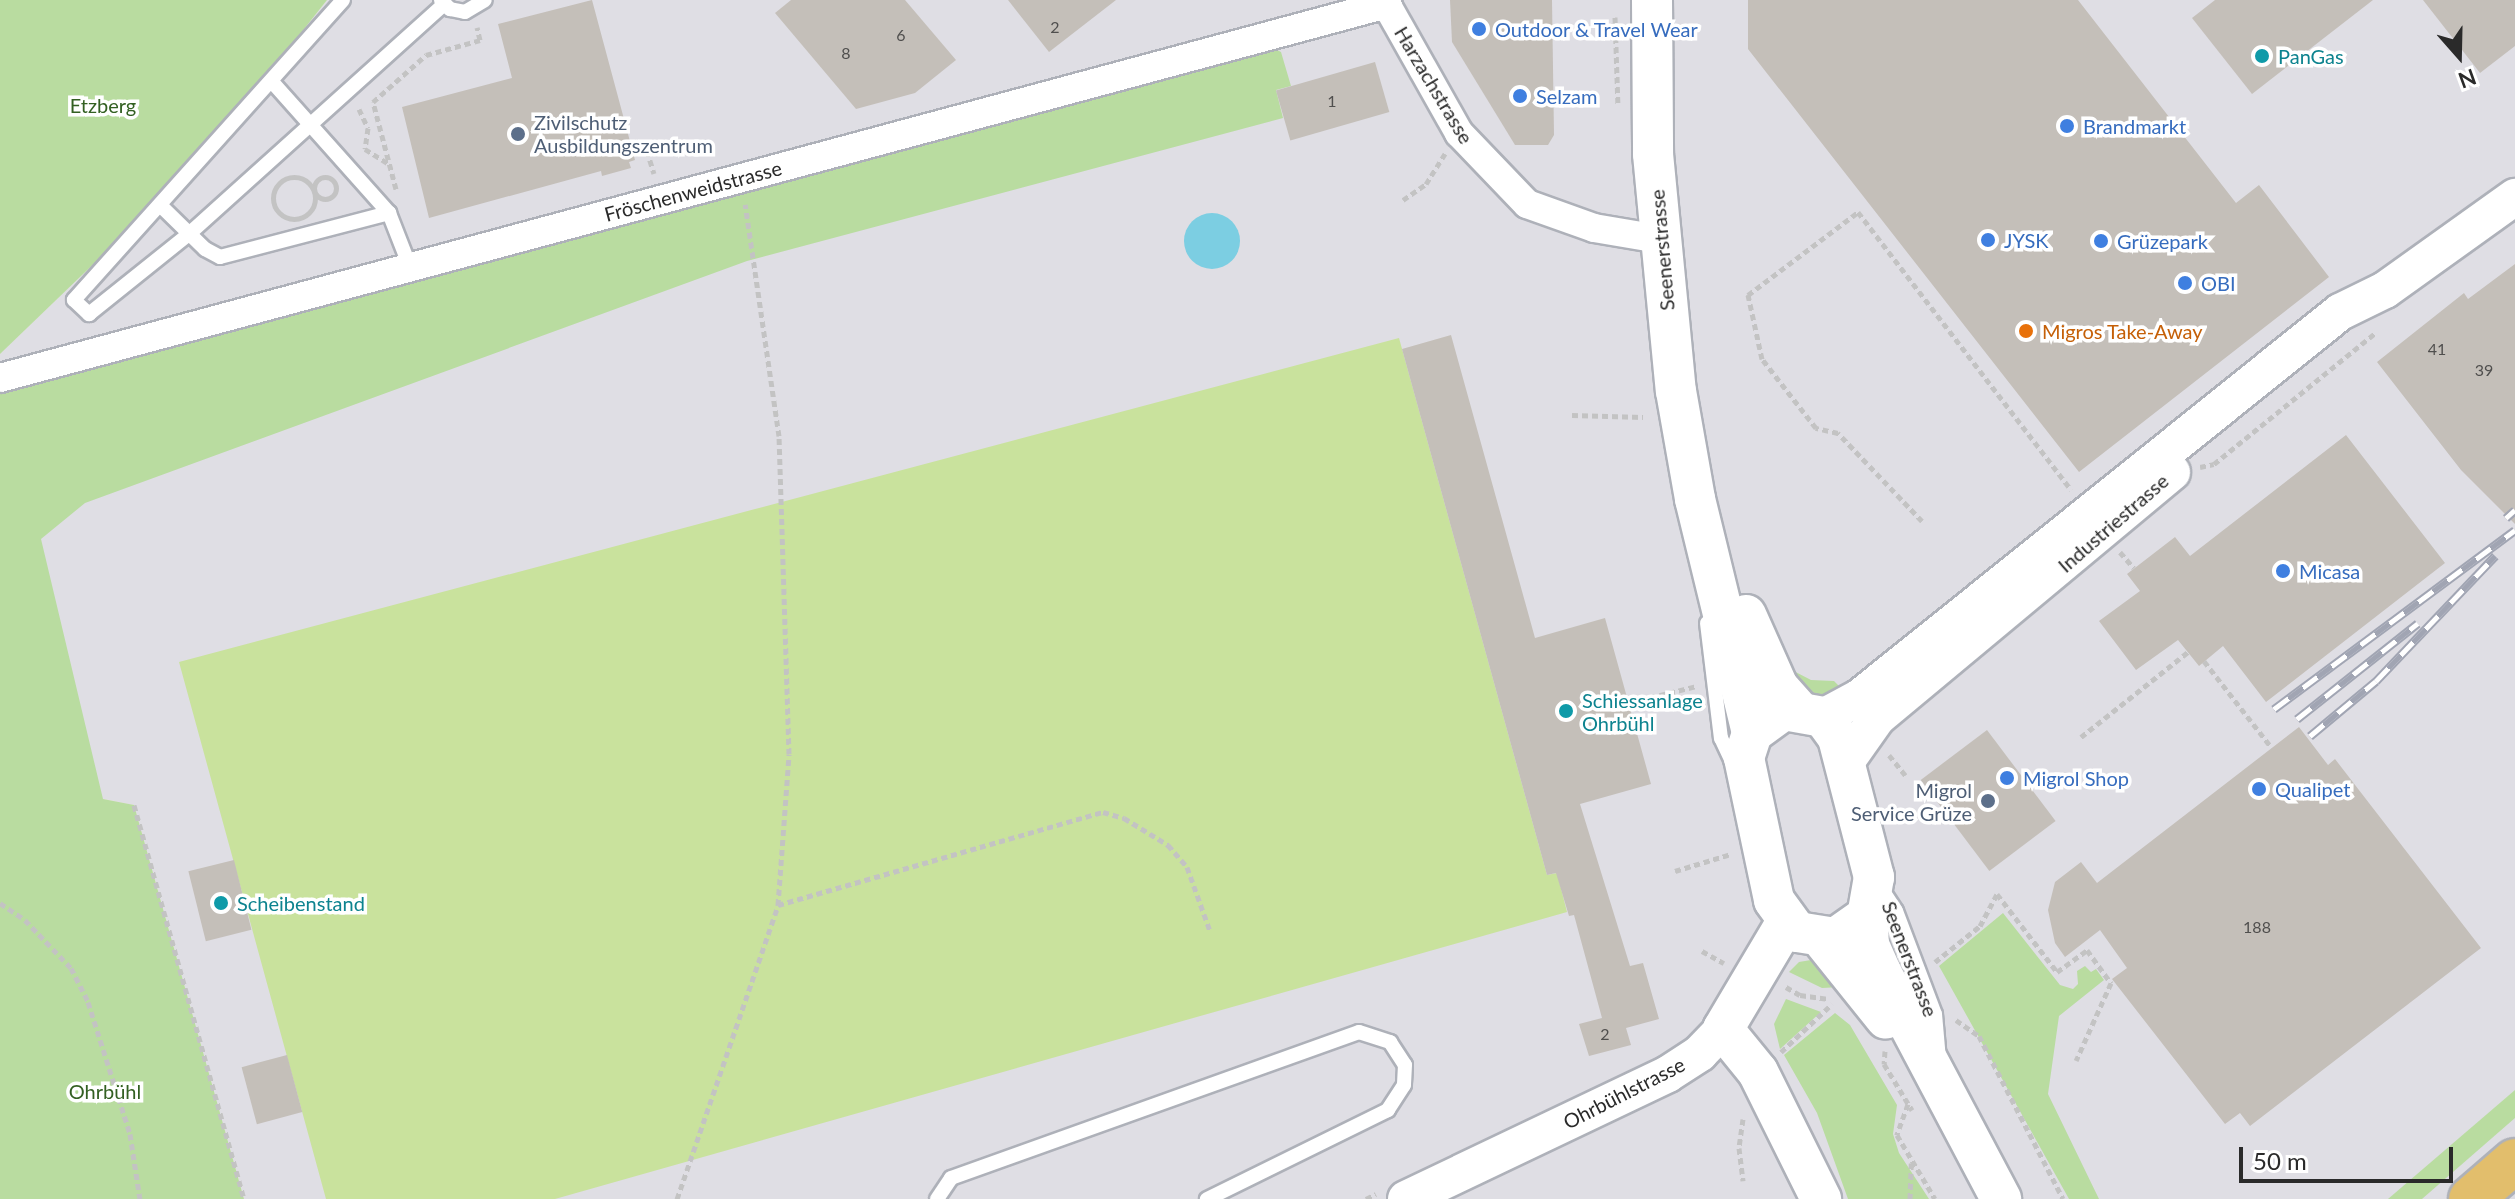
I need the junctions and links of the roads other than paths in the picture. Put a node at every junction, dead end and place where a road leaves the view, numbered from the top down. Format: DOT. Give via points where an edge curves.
graph roads {
  1 [pos="343,0"];
  2 [pos="485,0"];
  3 [pos="1652,0"];
  4 [pos="442,2"];
  5 [pos="1386,2"];
  6 [pos="273,83"];
  7 [pos="310,125"];
  8 [pos="2515,197"];
  9 [pos="160,205"];
  10 [pos="389,213"];
  11 [pos="190,233"];
  12 [pos="1659,239"];
  13 [pos="410,267"];
  14 [pos="2385,290"];
  15 [pos="0,378"];
  16 [pos="1695,499"];
  17 [pos="1810,713"];
  18 [pos="1752,733"];
  19 [pos="1863,754"];
  20 [pos="1749,789"];
  21 [pos="1871,896"];
  22 [pos="1786,923"];
  23 [pos="1822,939"];
  24 [pos="1723,1029"];
  25 [pos="1925,1098"];
  26 [pos="2515,1161"];
  27 [pos="937,1199"];
  28 [pos="1207,1199"];
  29 [pos="1406,1199"];
  30 [pos="1821,1199"];
  31 [pos="2001,1199"];
  32 [pos="2471,1199"];
  1 -- 6 [label="lane"];
  2 -- 4 [label="lane" via="465,12"];
  3 -- 12 [label="main road, Seenerstrasse"];
  4 -- 7 [label="lane"];
  5 -- 12 [label="street, Harzachstrasse" via="1459,133 1527,204 1594,228"];
  5 -- 13 [label="street, Fröschenweidstrasse"];
  6 -- 7 [label="lane"];
  6 -- 9 [label="lane"];
  7 -- 10 [label="lane"];
  7 -- 11 [label="lane"];
  8 -- 14 [label="street, Industriestrasse"];
  9 -- 11 [label="lane"];
  9 -- 11 [label="lane" via="74,300 89,314"];
  10 -- 11 [label="lane" via="220,257"];
  10 -- 13 [label="lane"];
  12 -- 16 [label="main road, Seenerstrasse"];
  13 -- 15 [label="street, Fröschenweidstrasse"];
  14 -- 17 [label="street, Industriestrasse" via="2340,312 1860,697"];
  14 -- 19 [label="street, Industriestrasse" via="2343,334 1877,718"];
  16 -- 17 [label="main road, Seenerstrasse" via="1778,687"];
  16 -- 18 [label="main road, Seenerstrasse"];
  16 -- 20 [label="lane, Seenerstrasse" via="1721,738"];
  17 -- 18 [label="main road" via="1772,715"];
  17 -- 19 [label="main road, Seenerstrasse"];
  18 -- 20 [label="main road, Seenerstrasse" via="1744,758"];
  19 -- 21 [label="main road, Seenerstrasse"];
  20 -- 22 [label="main road, Seenerstrasse" via="1774,900"];
  21 -- 23 [label="main road, Seenerstrasse" via="1848,933"];
  21 -- 25 [label="main road, Seenerstrasse" via="1869,945"];
  22 -- 23 [label="main road, Seenerstrasse"];
  22 -- 24 [label="main road, Ohrbühlstrasse"];
  23 -- 25 [label="main road, Seenerstrasse"];
  24 -- 29 [label="street, Ohrbühlstrasse" via="1700,1053 1668,1074"];
  24 -- 30 [label="main road" via="1758,1072"];
  25 -- 31 [label="main road, Seenerstrasse"];
  26 -- 32 [label="main road"];
  27 -- 28 [label="lane" via="951,1178 1359,1032 1390,1042 1405,1065 1404,1085 1388,1110"];
}
